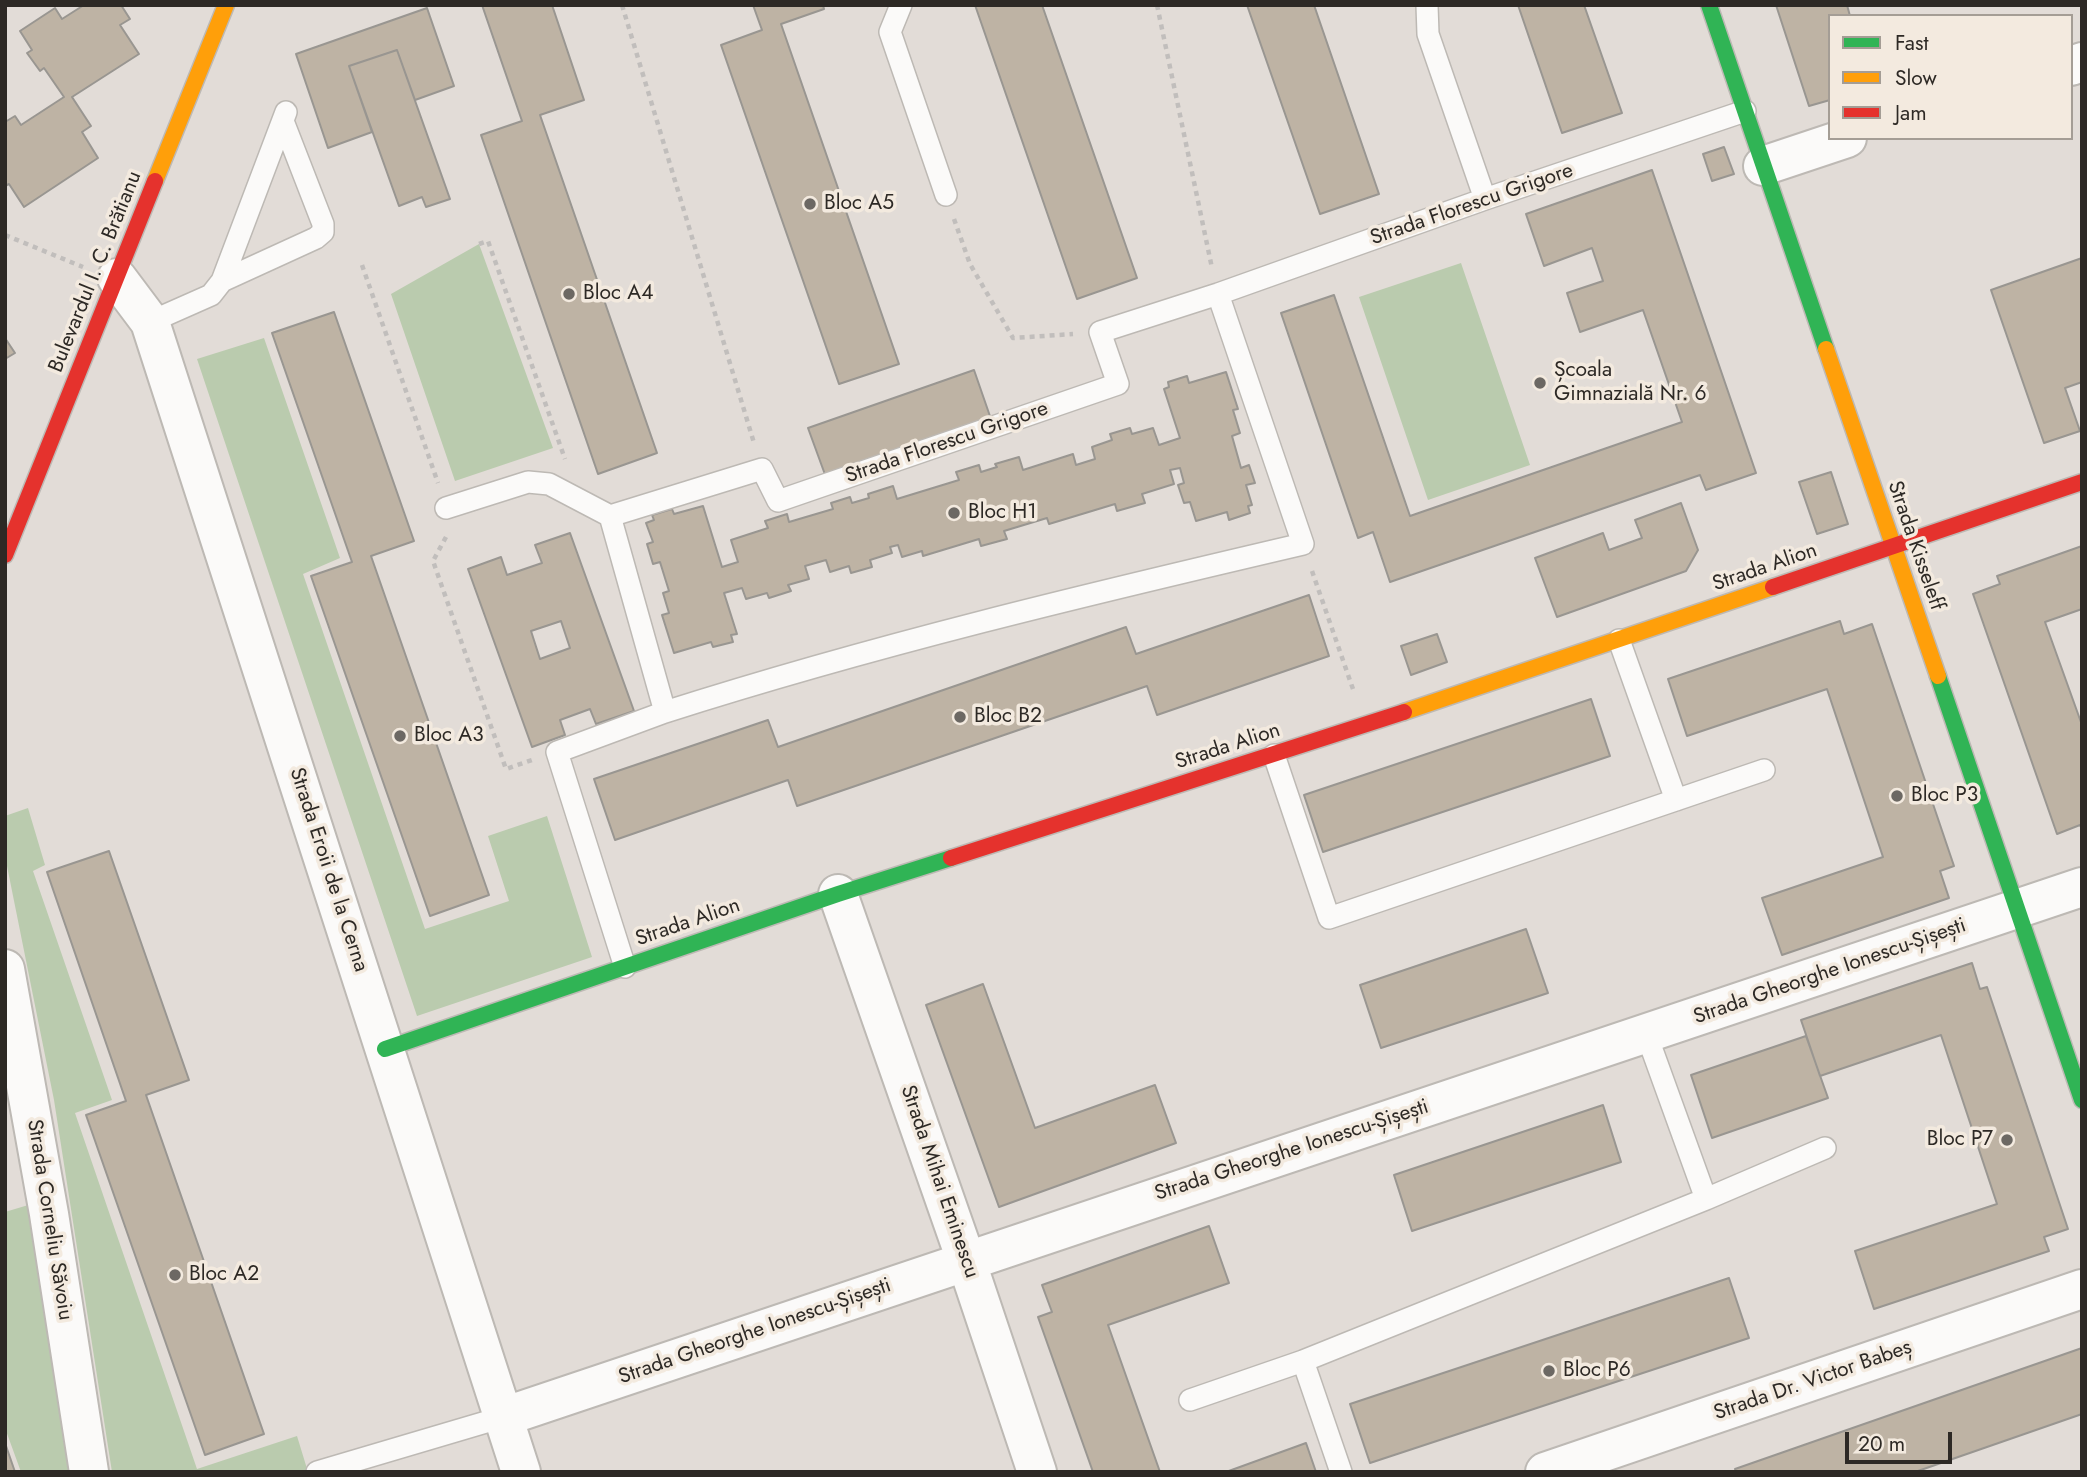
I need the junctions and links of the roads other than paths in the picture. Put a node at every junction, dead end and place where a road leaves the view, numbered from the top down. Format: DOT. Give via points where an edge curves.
graph roads {
  1 [pos="226,5"];
  2 [pos="901,5"];
  3 [pos="1427,5"];
  4 [pos="1709,5"];
  5 [pos="1745,111"];
  6 [pos="1841,140"];
  7 [pos="1763,166"];
  8 [pos="946,195"];
  9 [pos="1485,199"];
  10 [pos="116,279"];
  11 [pos="222,281"];
  12 [pos="1218,294"];
  13 [pos="150,322"];
  14 [pos="2082,482"];
  15 [pos="446,508"];
  16 [pos="610,516"];
  17 [pos="1894,547"];
  18 [pos="5,555"];
  19 [pos="1619,640"];
  20 [pos="665,712"];
  21 [pos="1274,755"];
  22 [pos="1764,770"];
  23 [pos="1676,800"];
  24 [pos="2082,887"];
  25 [pos="838,894"];
  26 [pos="2017,909"];
  27 [pos="625,967"];
  28 [pos="5,969"];
  29 [pos="1646,1033"];
  30 [pos="386,1049"];
  31 [pos="2082,1100"];
  32 [pos="1825,1148"];
  33 [pos="1706,1199"];
  34 [pos="966,1260"];
  35 [pos="2082,1289"];
  36 [pos="1303,1361"];
  37 [pos="1190,1400"];
  38 [pos="503,1417"];
  39 [pos="89,1472"];
  40 [pos="317,1472"];
  41 [pos="521,1472"];
  42 [pos="1037,1472"];
  43 [pos="1341,1472"];
  44 [pos="1545,1472"];
  1 -- 10 [label="street, Bulevardul I. C. Brătianu"];
  2 -- 8 [label="lane" via="890,32"];
  3 -- 9 [label="lane" via="1428,34"];
  4 -- 5 [label="street, Strada Kisseleff"];
  5 -- 7 [label="street, Strada Kisseleff"];
  5 -- 9 [label="lane, Strada Florescu Grigore"];
  6 -- 7 [label="street"];
  7 -- 17 [label="street, Strada Kisseleff"];
  9 -- 12 [label="lane, Strada Florescu Grigore"];
  10 -- 13 [label="street, Strada Eroii de la Cerna"];
  10 -- 18 [label="street, Bulevardul I. C. Brătianu"];
  11 -- 11 [label="lane" via="285,116 323,232"];
  11 -- 13 [label="lane" via="211,295"];
  12 -- 16 [label="lane, Strada Florescu Grigore" via="1100,332 1118,384 778,500 762,468"];
  12 -- 20 [label="lane" via="1303,544 1116,587 772,678"];
  13 -- 30 [label="street, Strada Eroii de la Cerna"];
  14 -- 17 [label="street, Strada Alion"];
  15 -- 16 [label="lane" via="528,482 549,484"];
  16 -- 20 [label="lane"];
  17 -- 19 [label="street, Strada Alion"];
  17 -- 26 [label="street, Strada Kisseleff"];
  19 -- 21 [label="street, Strada Alion"];
  19 -- 23 [label="lane"];
  20 -- 27 [label="lane" via="557,752"];
  21 -- 23 [label="lane" via="1329,918"];
  21 -- 25 [label="street, Strada Alion"];
  22 -- 23 [label="lane"];
  24 -- 26 [label="street, Strada Gheorghe Ionescu-Șișești"];
  25 -- 27 [label="street, Strada Alion"];
  25 -- 34 [label="street, Strada Mihai Eminescu"];
  26 -- 29 [label="street, Strada Gheorghe Ionescu-Șișești"];
  26 -- 31 [label="street, Strada Kisseleff"];
  27 -- 30 [label="street, Strada Alion"];
  28 -- 39 [label="street, Strada Corneliu Săvoiu" via="31,1147"];
  29 -- 33 [label="lane"];
  29 -- 34 [label="street, Strada Gheorghe Ionescu-Șișești"];
  30 -- 38 [label="street, Strada Eroii de la Cerna"];
  32 -- 33 [label="lane"];
  33 -- 36 [label="lane"];
  34 -- 38 [label="street, Strada Gheorghe Ionescu-Șișești"];
  34 -- 42 [label="street, Strada Mihai Eminescu"];
  35 -- 44 [label="street, Strada Dr. Victor Babeș"];
  36 -- 37 [label="lane"];
  36 -- 43 [label="lane"];
  38 -- 40 [label="lane"];
  38 -- 41 [label="street, Strada Eroii de la Cerna"];
}
